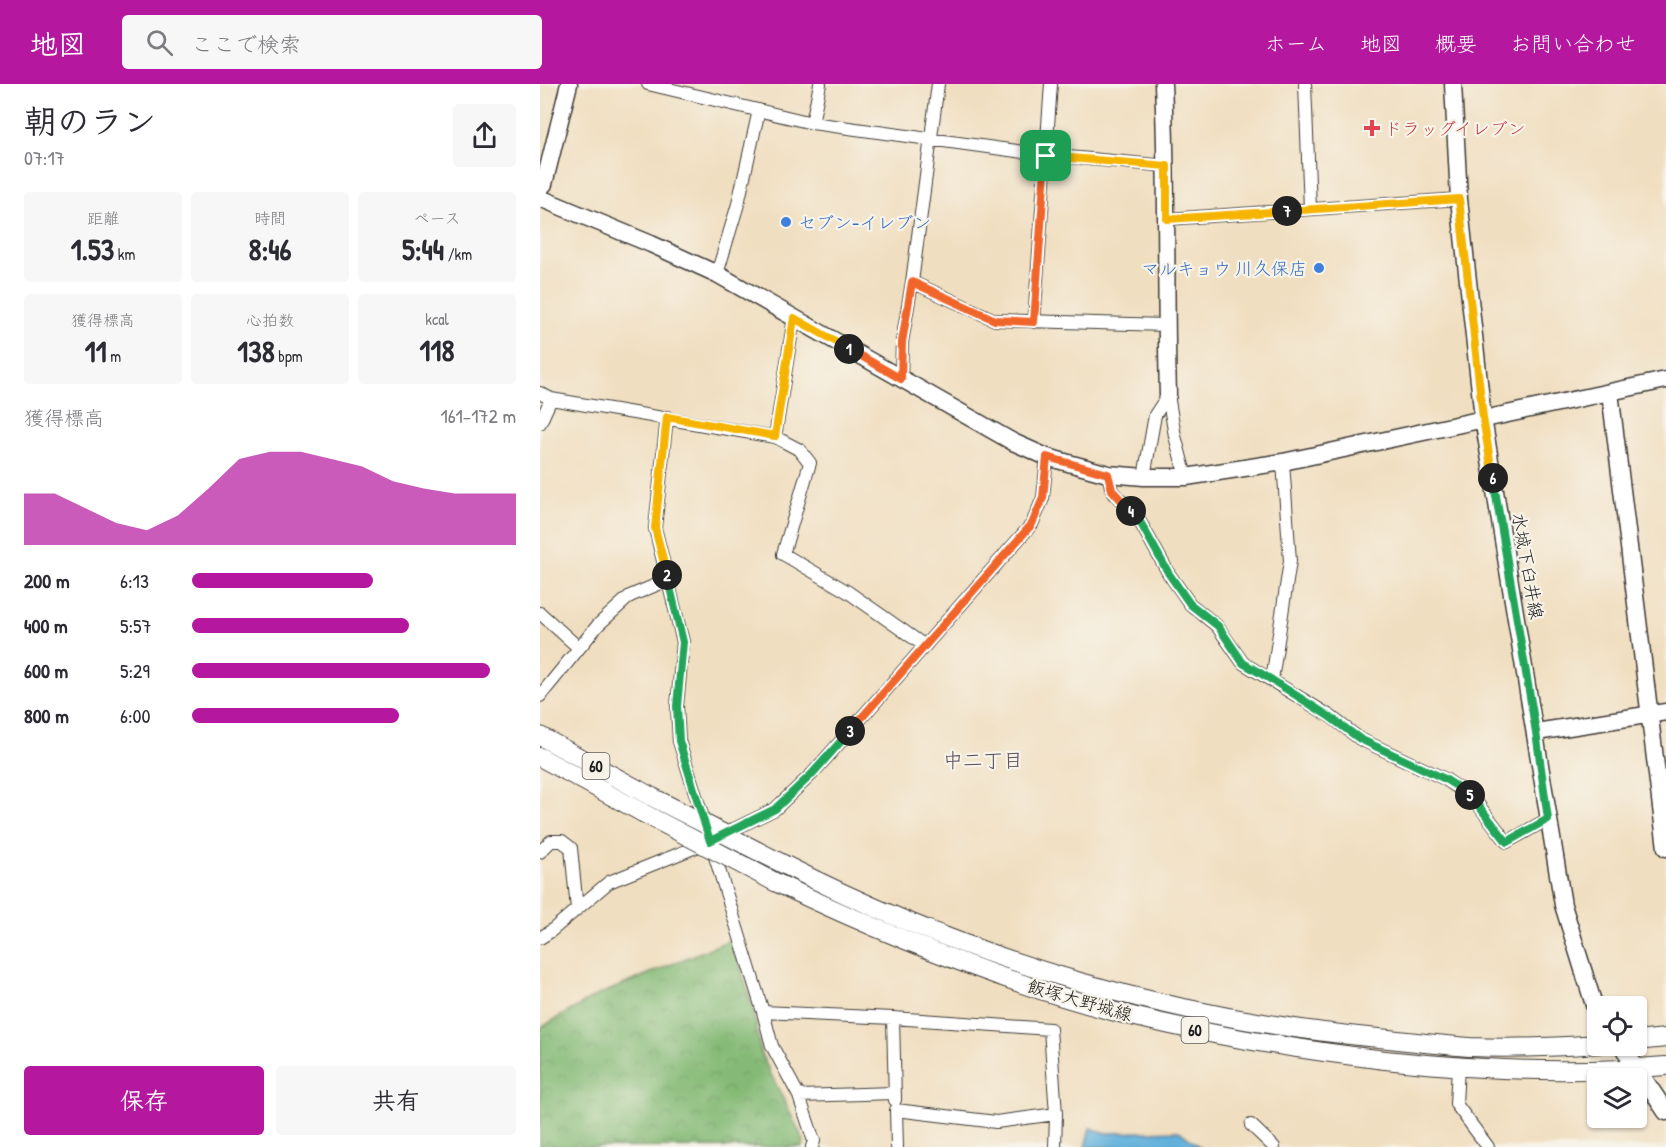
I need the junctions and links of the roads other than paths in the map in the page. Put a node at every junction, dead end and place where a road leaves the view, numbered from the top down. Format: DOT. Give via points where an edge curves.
graph roads {
  1 [pos="569,84"];
  2 [pos="648,84"];
  3 [pos="820,84"];
  4 [pos="938,84"];
  5 [pos="1051,84"];
  6 [pos="1163,84"];
  7 [pos="1305,84"];
  8 [pos="1453,84"];
  9 [pos="693,89"];
  10 [pos="759,110"];
  11 [pos="813,123"];
  12 [pos="930,141"];
  13 [pos="1046,156"];
  14 [pos="1167,166"];
  15 [pos="540,188"];
  16 [pos="540,198"];
  17 [pos="1459,199"];
  18 [pos="1310,209"];
  19 [pos="1167,219"];
  20 [pos="717,274"];
  21 [pos="912,282"];
  22 [pos="794,318"];
  23 [pos="1034,322"];
  24 [pos="1166,325"];
  25 [pos="901,379"];
  26 [pos="1666,380"];
  27 [pos="1610,392"];
  28 [pos="546,396"];
  29 [pos="1168,396"];
  30 [pos="667,417"];
  31 [pos="1483,418"];
  32 [pos="540,423"];
  33 [pos="775,436"];
  34 [pos="1047,457"];
  35 [pos="1283,462"];
  36 [pos="1108,474"];
  37 [pos="1144,477"];
  38 [pos="1186,477"];
  39 [pos="668,580"];
  40 [pos="540,613"];
  41 [pos="925,645"];
  42 [pos="579,648"];
  43 [pos="1272,680"];
  44 [pos="540,696"];
  45 [pos="1666,711"];
  46 [pos="1648,714"];
  47 [pos="1536,732"];
  48 [pos="540,736"];
  49 [pos="540,757"];
  50 [pos="1548,819"];
  51 [pos="710,841"];
  52 [pos="1666,848"];
  53 [pos="540,852"];
  54 [pos="577,909"];
  55 [pos="540,938"];
  56 [pos="1591,996"];
  57 [pos="763,1012"];
  58 [pos="893,1018"];
  59 [pos="1666,1038"];
  60 [pos="1647,1040"];
  61 [pos="1587,1045"];
  62 [pos="1629,1056"];
  63 [pos="1666,1066"];
  64 [pos="1458,1067"];
  65 [pos="1638,1068"];
  66 [pos="1587,1069"];
  67 [pos="1647,1082"];
  68 [pos="894,1093"];
  69 [pos="799,1096"];
  70 [pos="896,1110"];
  71 [pos="1666,1112"];
  72 [pos="1056,1114"];
  73 [pos="1251,1125"];
  74 [pos="812,1147"];
  75 [pos="897,1147"];
  76 [pos="1055,1147"];
  77 [pos="1274,1147"];
  78 [pos="1488,1147"];
  1 -- 15 [label="street"];
  2 -- 9 [label="street"];
  3 -- 11 [label="street"];
  4 -- 12 [label="street"];
  5 -- 13 [label="street"];
  6 -- 14 [label="street"];
  7 -- 18 [label="street"];
  8 -- 17 [label="street, 水城下臼井線"];
  9 -- 10 [label="street"];
  10 -- 11 [label="street"];
  10 -- 20 [label="street"];
  11 -- 12 [label="street"];
  12 -- 13 [label="street"];
  12 -- 21 [label="street"];
  13 -- 14 [label="street"];
  13 -- 23 [label="street"];
  14 -- 19 [label="street"];
  16 -- 20 [label="street"];
  17 -- 18 [label="street"];
  17 -- 31 [label="street, 水城下臼井線"];
  18 -- 19 [label="street"];
  19 -- 24 [label="street"];
  20 -- 22 [label="street"];
  21 -- 23 [label="street" via="995,320"];
  21 -- 25 [label="street" via="902,342"];
  22 -- 25 [label="street"];
  22 -- 33 [label="street"];
  23 -- 24 [label="street"];
  24 -- 29 [label="street"];
  25 -- 34 [label="street"];
  26 -- 27 [label="street"];
  27 -- 31 [label="street"];
  27 -- 46 [label="street"];
  28 -- 30 [label="street"];
  28 -- 32 [label="street"];
  29 -- 37 [label="street" via="1155,415"];
  29 -- 38 [label="street"];
  30 -- 33 [label="street"];
  30 -- 39 [label="street" via="655,528"];
  31 -- 35 [label="street"];
  31 -- 47 [label="street, 水城下臼井線"];
  33 -- 41 [label="street" via="800,450 810,463 783,554 848,591"];
  34 -- 36 [label="street"];
  34 -- 41 [label="street" via="1043,498 1032,524"];
  35 -- 38 [label="street"];
  35 -- 43 [label="street" via="1290,561"];
  36 -- 37 [label="street"];
  36 -- 43 [label="street" via="1112,490 1139,520 1190,604 1218,626 1243,663"];
  37 -- 38 [label="street"];
  39 -- 42 [label="street" via="630,596"];
  39 -- 51 [label="street" via="683,642 677,706 679,741"];
  40 -- 42 [label="street"];
  41 -- 51 [label="street" via="812,774 775,809"];
  42 -- 44 [label="street"];
  43 -- 50 [label="street" via="1360,739 1464,791 1507,842"];
  45 -- 46 [label="street"];
  46 -- 47 [label="street"];
  46 -- 52 [label="street"];
  47 -- 50 [label="street, 水城下臼井線"];
  48 -- 61 [label="main road, 飯塚大野城線 / 60, bridge" via="819,882 938,935 1037,970 1136,998 1236,1020 1349,1036 1472,1047"];
  49 -- 64 [label="main road, 飯塚大野城線 / 60, bridge" via="775,882 855,920 1023,984 1112,1011 1233,1038 1314,1052"];
  50 -- 56 [label="street, 水城下臼井線" via="1563,905"];
  51 -- 54 [label="street" via="609,882"];
  51 -- 57 [label="street"];
  53 -- 54 [label="street" via="551,841 562,841 571,848"];
  54 -- 55 [label="street"];
  57 -- 58 [label="street"];
  57 -- 69 [label="street" via="772,1046"];
  58 -- 68 [label="street"];
  58 -- 72 [label="street" via="1050,1029"];
  59 -- 60 [label="main road"];
  62 -- 65 [label="street"];
  63 -- 65 [label="main road, 飯塚大野城線 / 60"];
  64 -- 66 [label="main road, 飯塚大野城線 / 60"];
  64 -- 78 [label="street" via="1456,1104"];
  67 -- 71 [label="street"];
  68 -- 69 [label="street"];
  68 -- 70 [label="street"];
  69 -- 74 [label="street" via="814,1142"];
  70 -- 72 [label="street" via="996,1122"];
  70 -- 75 [label="street"];
  72 -- 76 [label="street"];
  73 -- 77 [label="street"];
}
